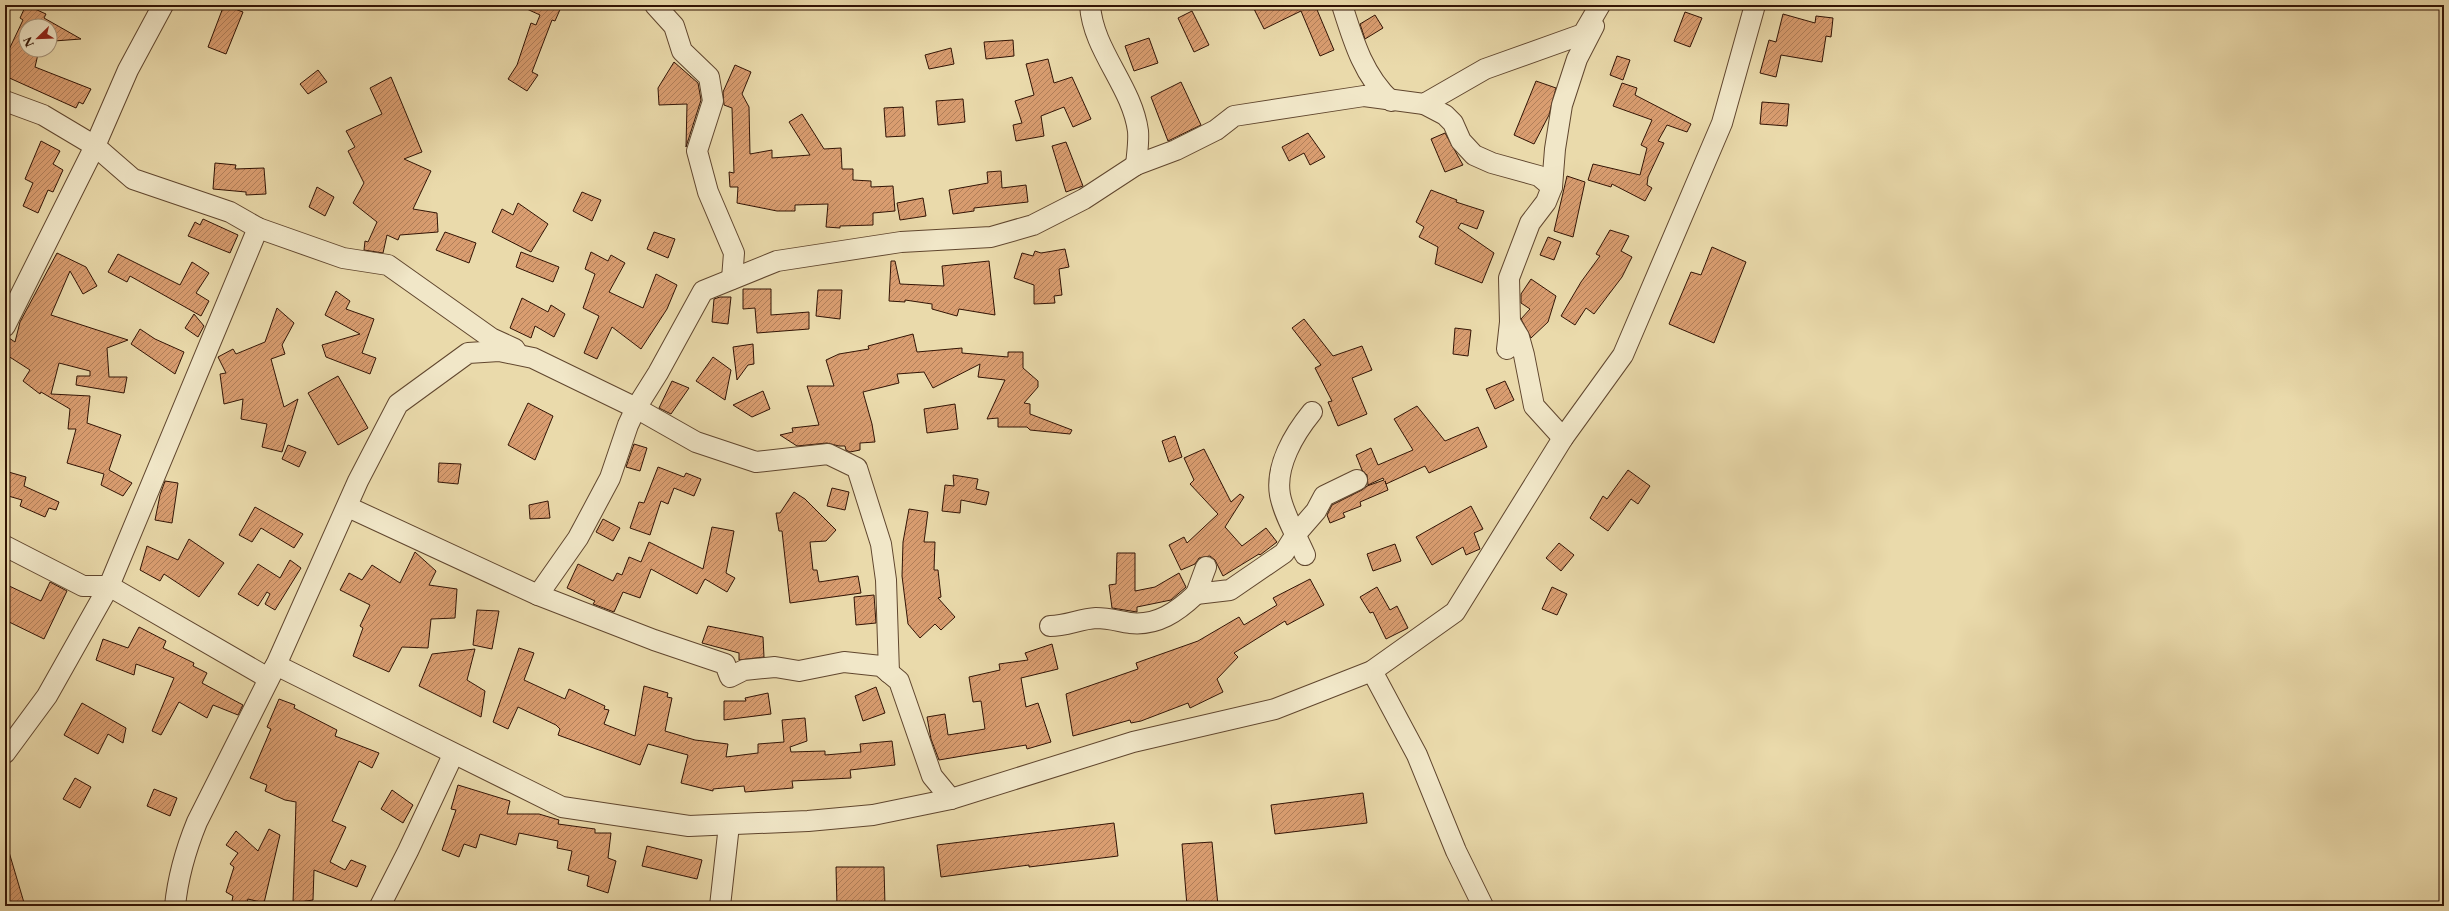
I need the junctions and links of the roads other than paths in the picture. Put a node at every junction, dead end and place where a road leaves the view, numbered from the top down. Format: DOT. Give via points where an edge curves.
graph roads {
  1 [pos="163,5"];
  2 [pos="654,5"];
  3 [pos="1090,5"];
  4 [pos="1342,5"];
  5 [pos="1601,5"];
  6 [pos="1755,5"];
  7 [pos="5,101"];
  8 [pos="1391,101"];
  9 [pos="1424,104"];
  10 [pos="94,146"];
  11 [pos="1136,165"];
  12 [pos="1552,187"];
  13 [pos="258,228"];
  14 [pos="732,279"];
  15 [pos="1510,322"];
  16 [pos="5,326"];
  17 [pos="484,333"];
  18 [pos="1507,349"];
  19 [pos="477,353"];
  20 [pos="533,358"];
  21 [pos="636,408"];
  22 [pos="1312,412"];
  23 [pos="1563,438"];
  24 [pos="1357,480"];
  25 [pos="348,507"];
  26 [pos="1296,534"];
  27 [pos="5,546"];
  28 [pos="1305,555"];
  29 [pos="1206,567"];
  30 [pos="109,586"];
  31 [pos="1196,594"];
  32 [pos="538,595"];
  33 [pos="1050,626"];
  34 [pos="276,665"];
  35 [pos="1372,671"];
  36 [pos="889,673"];
  37 [pos="5,753"];
  38 [pos="453,755"];
  39 [pos="951,800"];
  40 [pos="730,825"];
  41 [pos="175,906"];
  42 [pos="380,906"];
  43 [pos="720,906"];
  44 [pos="1483,906"];
  1 -- 10 [label="street" via="128,70"];
  2 -- 14 [label="street" via="674,26 682,51 709,77 714,102 697,151 708,192 734,253"];
  3 -- 11 [label="street" via="1106,55 1132,110 1138,133"];
  4 -- 8 [label="street" via="1361,59 1374,82"];
  5 -- 9 [label="street" via="1583,34 1485,69"];
  5 -- 12 [label="street" via="1591,34 1577,59 1562,105 1554,149"];
  6 -- 23 [label="street" via="1722,123 1623,354"];
  7 -- 10 [label="street" via="43,115"];
  8 -- 9 [label="street"];
  8 -- 11 [label="street" via="1358,96 1234,116 1216,130 1176,150"];
  9 -- 12 [label="street" via="1445,115 1453,123 1461,141 1474,155 1492,164 1539,176"];
  10 -- 13 [label="street" via="133,179 230,212"];
  10 -- 16 [label="street"];
  11 -- 14 [label="street" via="1078,202 1033,225 991,237 901,242 777,261"];
  12 -- 15 [label="street" via="1546,202 1530,223 1509,278"];
  13 -- 17 [label="street" via="343,258 388,265"];
  13 -- 30 [label="street"];
  14 -- 21 [label="street" via="703,291"];
  15 -- 18 [label="street"];
  15 -- 23 [label="street" via="1519,337 1534,406"];
  17 -- 19 [label="street"];
  17 -- 20 [label="street"];
  19 -- 20 [label="street" via="499,351"];
  19 -- 25 [label="street" via="468,353 398,404 358,481"];
  20 -- 21 [label="street"];
  21 -- 32 [label="street" via="610,478 578,538"];
  21 -- 36 [label="street" via="696,442 756,462 828,454 857,468 881,544 886,580"];
  22 -- 26 [label="street" via="1298,429 1279,475 1280,496"];
  23 -- 35 [label="street" via="1455,612"];
  24 -- 26 [label="street" via="1324,496 1316,511"];
  25 -- 32 [label="street"];
  25 -- 34 [label="street" via="323,556"];
  26 -- 28 [label="street"];
  26 -- 31 [label="street" via="1284,553 1230,590"];
  27 -- 30 [label="street" via="83,586"];
  29 -- 31 [label="street"];
  30 -- 34 [label="street" via="268,678"];
  30 -- 37 [label="street" via="48,696"];
  31 -- 33 [label="street" via="1169,616 1142,624 1094,618 1065,626"];
  32 -- 36 [label="street" via="654,640 725,664 730,677 744,670 775,667 799,672 844,662 881,666"];
  34 -- 38 [label="street"];
  34 -- 41 [label="street" via="197,822 177,887"];
  35 -- 39 [label="street" via="1275,709 1133,742"];
  35 -- 44 [label="street" via="1417,755 1456,851"];
  36 -- 39 [label="street" via="899,681 932,776"];
  38 -- 40 [label="street" via="562,807 689,826"];
  38 -- 42 [label="street"];
  39 -- 40 [label="street" via="873,815"];
  40 -- 43 [label="street"];
}
